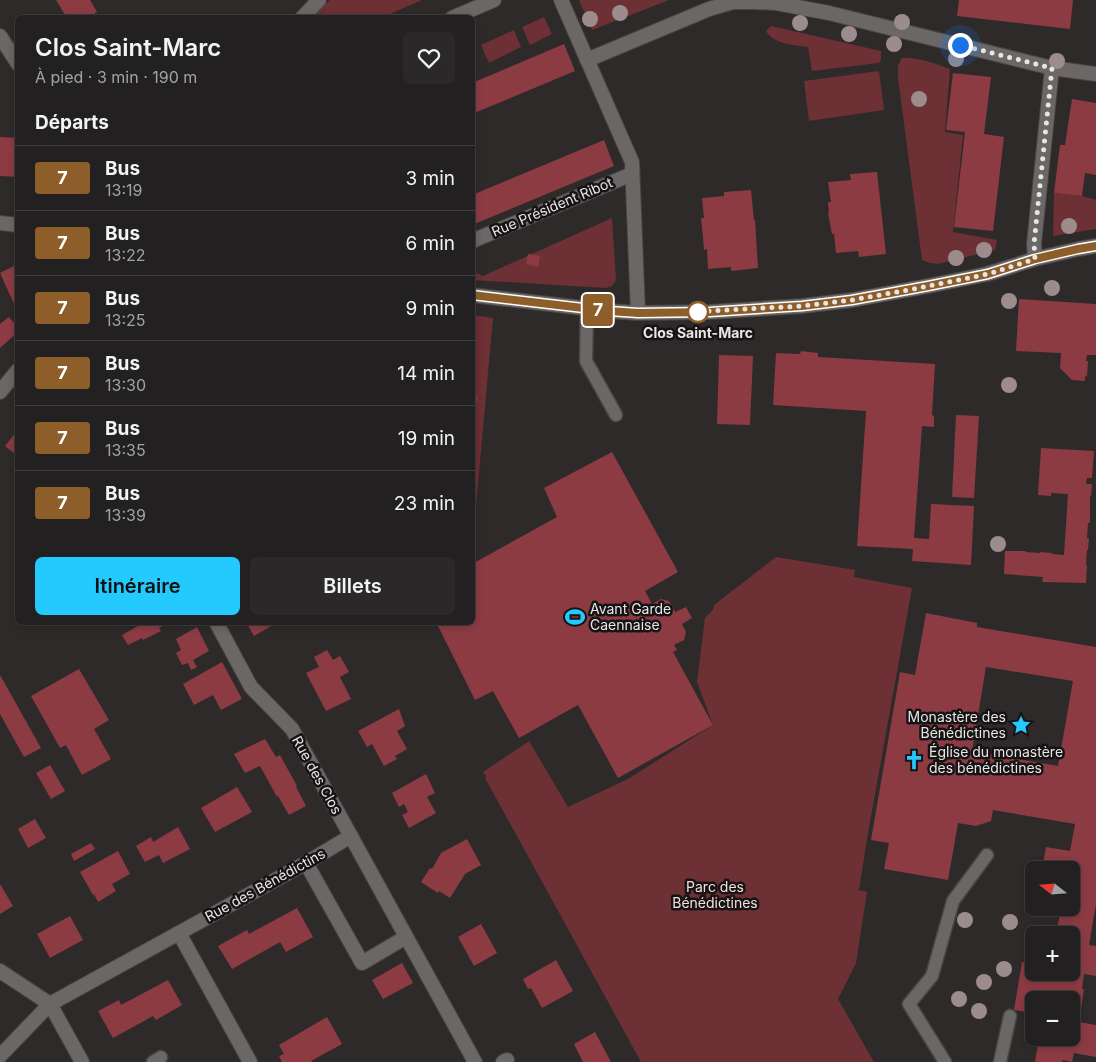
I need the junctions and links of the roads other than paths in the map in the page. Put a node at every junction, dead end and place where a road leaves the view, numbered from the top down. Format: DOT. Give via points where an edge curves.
graph roads {
  1 [pos="319,0"];
  2 [pos="494,0"];
  3 [pos="561,0"];
  4 [pos="305,15"];
  5 [pos="459,15"];
  6 [pos="0,36"];
  7 [pos="15,59"];
  8 [pos="587,60"];
  9 [pos="1052,68"];
  10 [pos="1096,74"];
  11 [pos="632,174"];
  12 [pos="0,223"];
  13 [pos="15,225"];
  14 [pos="475,240"];
  15 [pos="1096,246"];
  16 [pos="1035,259"];
  17 [pos="475,295"];
  18 [pos="587,309"];
  19 [pos="638,313"];
  20 [pos="15,374"];
  21 [pos="0,392"];
  22 [pos="616,415"];
  23 [pos="218,625"];
  24 [pos="351,836"];
  25 [pos="987,855"];
  26 [pos="306,863"];
  27 [pos="179,933"];
  28 [pos="406,937"];
  29 [pos="0,971"];
  30 [pos="50,1004"];
  31 [pos="1010,1016"];
  32 [pos="0,1056"];
  33 [pos="82,1062"];
  34 [pos="250,1062"];
  35 [pos="475,1062"];
  36 [pos="945,1062"];
  37 [pos="1000,1062"];
  1 -- 4 [label="street"];
  2 -- 5 [label="street"];
  3 -- 8 [label="street, Rue Président Ribot"];
  6 -- 7 [label="street"];
  8 -- 9 [label="street" via="709,9 733,2 755,2 829,13"];
  8 -- 11 [label="street, Rue Président Ribot" via="632,162"];
  9 -- 10 [label="street"];
  9 -- 16 [label="street"];
  11 -- 14 [label="street, Rue Président Ribot"];
  11 -- 19 [label="street, Rue Président Ribot"];
  12 -- 13 [label="street"];
  15 -- 16 [label="street"];
  16 -- 19 [label="street" via="988,274 852,300 735,311"];
  17 -- 18 [label="street"];
  18 -- 19 [label="street"];
  18 -- 22 [label="lane" via="586,361"];
  20 -- 21 [label="street"];
  23 -- 24 [label="street, Rue des Clos" via="251,687 292,729"];
  24 -- 26 [label="street, Rue des Bénédictins"];
  24 -- 28 [label="street, Rue des Clos"];
  25 -- 36 [label="lane" via="953,901 932,976 909,1004"];
  26 -- 27 [label="street, Rue des Bénédictins"];
  26 -- 28 [label="street" via="362,963"];
  27 -- 30 [label="street, Rue des Bénédictins"];
  27 -- 34 [label="street"];
  28 -- 35 [label="street, Rue des Clos"];
  29 -- 30 [label="street"];
  30 -- 32 [label="street, Rue des Bénédictins"];
  30 -- 33 [label="street"];
  31 -- 37 [label="lane"];
}
